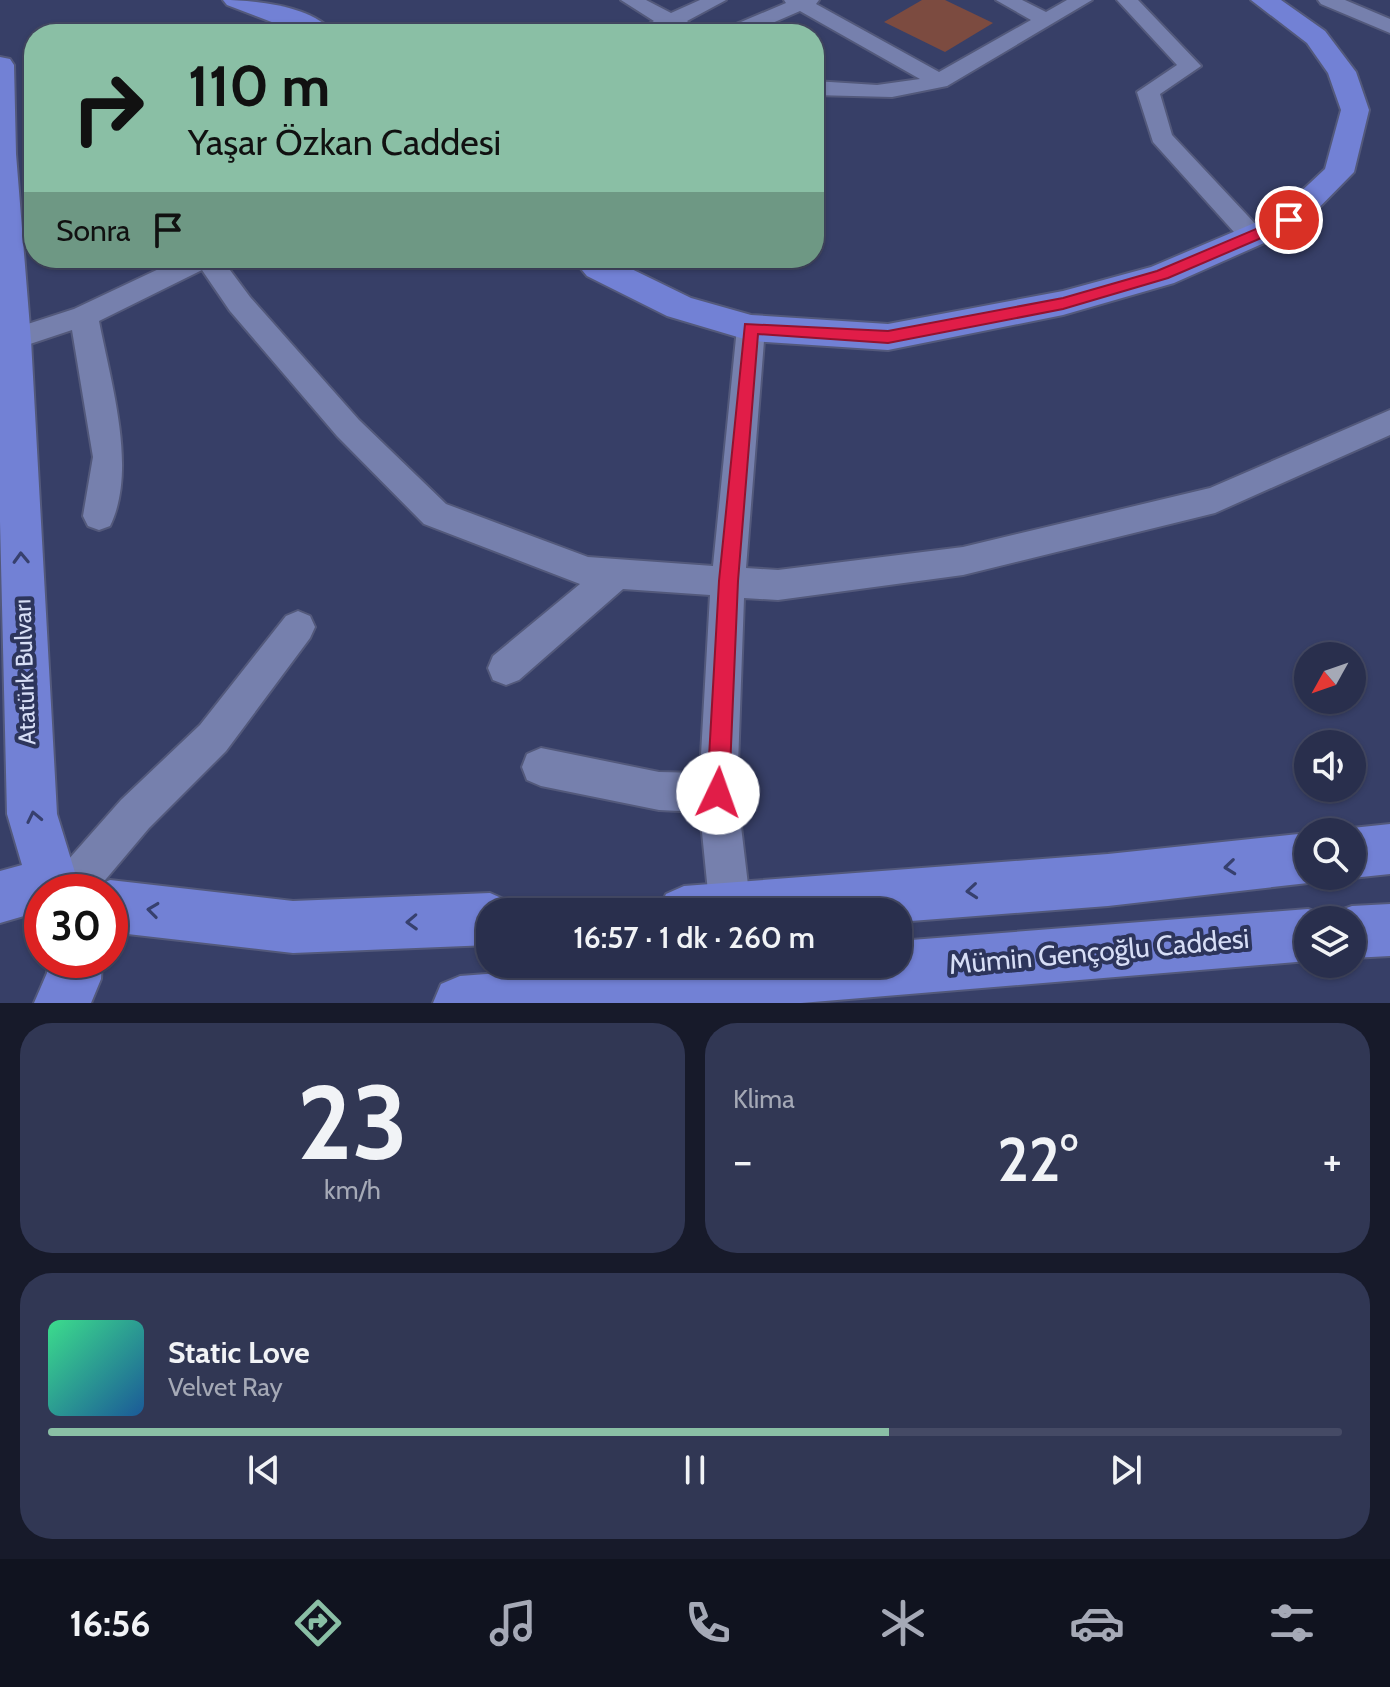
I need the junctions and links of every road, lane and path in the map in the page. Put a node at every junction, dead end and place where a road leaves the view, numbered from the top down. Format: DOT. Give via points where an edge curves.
graph roads {
  1 [pos="236,0"];
  2 [pos="631,0"];
  3 [pos="716,0"];
  4 [pos="1006,0"];
  5 [pos="1082,0"];
  6 [pos="1127,0"];
  7 [pos="1264,0"];
  8 [pos="1328,0"];
  9 [pos="801,1"];
  10 [pos="1046,20"];
  11 [pos="670,21"];
  12 [pos="306,24"];
  13 [pos="664,24"];
  14 [pos="676,24"];
  15 [pos="751,24"];
  16 [pos="1390,27"];
  17 [pos="0,65"];
  18 [pos="939,81"];
  19 [pos="824,89"];
  20 [pos="1252,236"];
  21 [pos="185,268"];
  22 [pos="213,268"];
  23 [pos="599,268"];
  24 [pos="84,316"];
  25 [pos="751,328"];
  26 [pos="6,342"];
  27 [pos="1390,422"];
  28 [pos="99,516"];
  29 [pos="616,574"];
  30 [pos="728,581"];
  31 [pos="298,627"];
  32 [pos="506,668"];
  33 [pos="541,767"];
  34 [pos="718,793"];
  35 [pos="1390,849"];
  36 [pos="1366,852"];
  37 [pos="1294,860"];
  38 [pos="50,874"];
  39 [pos="83,874"];
  40 [pos="24,890"];
  41 [pos="0,897"];
  42 [pos="708,898"];
  43 [pos="875,898"];
  44 [pos="128,908"];
  45 [pos="476,920"];
  46 [pos="1390,930"];
  47 [pos="1366,931"];
  48 [pos="1294,936"];
  49 [pos="74,978"];
  50 [pos="61,1003"];
  51 [pos="460,1003"];
  1 -- 12 [label="main road"];
  2 -- 11 [label="street"];
  3 -- 11 [label="street"];
  4 -- 10 [label="street"];
  5 -- 10 [label="street"];
  6 -- 20 [label="street" via="1190,66 1148,92 1161,137"];
  7 -- 20 [label="main road" via="1316,37 1342,72 1355,110 1339,172 1289,220"];
  8 -- 16 [label="street"];
  9 -- 15 [label="street"];
  9 -- 18 [label="street"];
  10 -- 18 [label="street"];
  11 -- 13 [label="street"];
  11 -- 14 [label="street"];
  17 -- 26 [label="main road, Atatürk Bulvarı"];
  18 -- 19 [label="street" via="867,94"];
  20 -- 25 [label="main road" via="1162,275 1063,303 888,337"];
  21 -- 24 [label="street"];
  22 -- 29 [label="street" via="348,428 435,514 588,572"];
  23 -- 25 [label="main road" via="679,307"];
  24 -- 26 [label="street"];
  24 -- 28 [label="street" via="108,457"];
  25 -- 30 [label="street"];
  38 -- 26 [label="main road, Atatürk Bulvarı, one-way" via="32,814"];
  27 -- 30 [label="street" via="1215,500 963,561 778,585"];
  29 -- 30 [label="street"];
  29 -- 32 [label="street"];
  30 -- 34 [label="street"];
  31 -- 39 [label="street" via="213,738 135,814"];
  33 -- 34 [label="street" via="659,791"];
  34 -- 42 [label="street"];
  35 -- 36 [label="main road"];
  37 -- 43 [label="main road, one-way"];
  40 -- 41 [label="main road"];
  45 -- 44 [label="main road, one-way" via="293,927"];
  46 -- 47 [label="main road"];
  48 -- 51 [label="main road, Mümin Gençoğlu Caddesi" via="659,991"];
  49 -- 50 [label="main road"];
}
